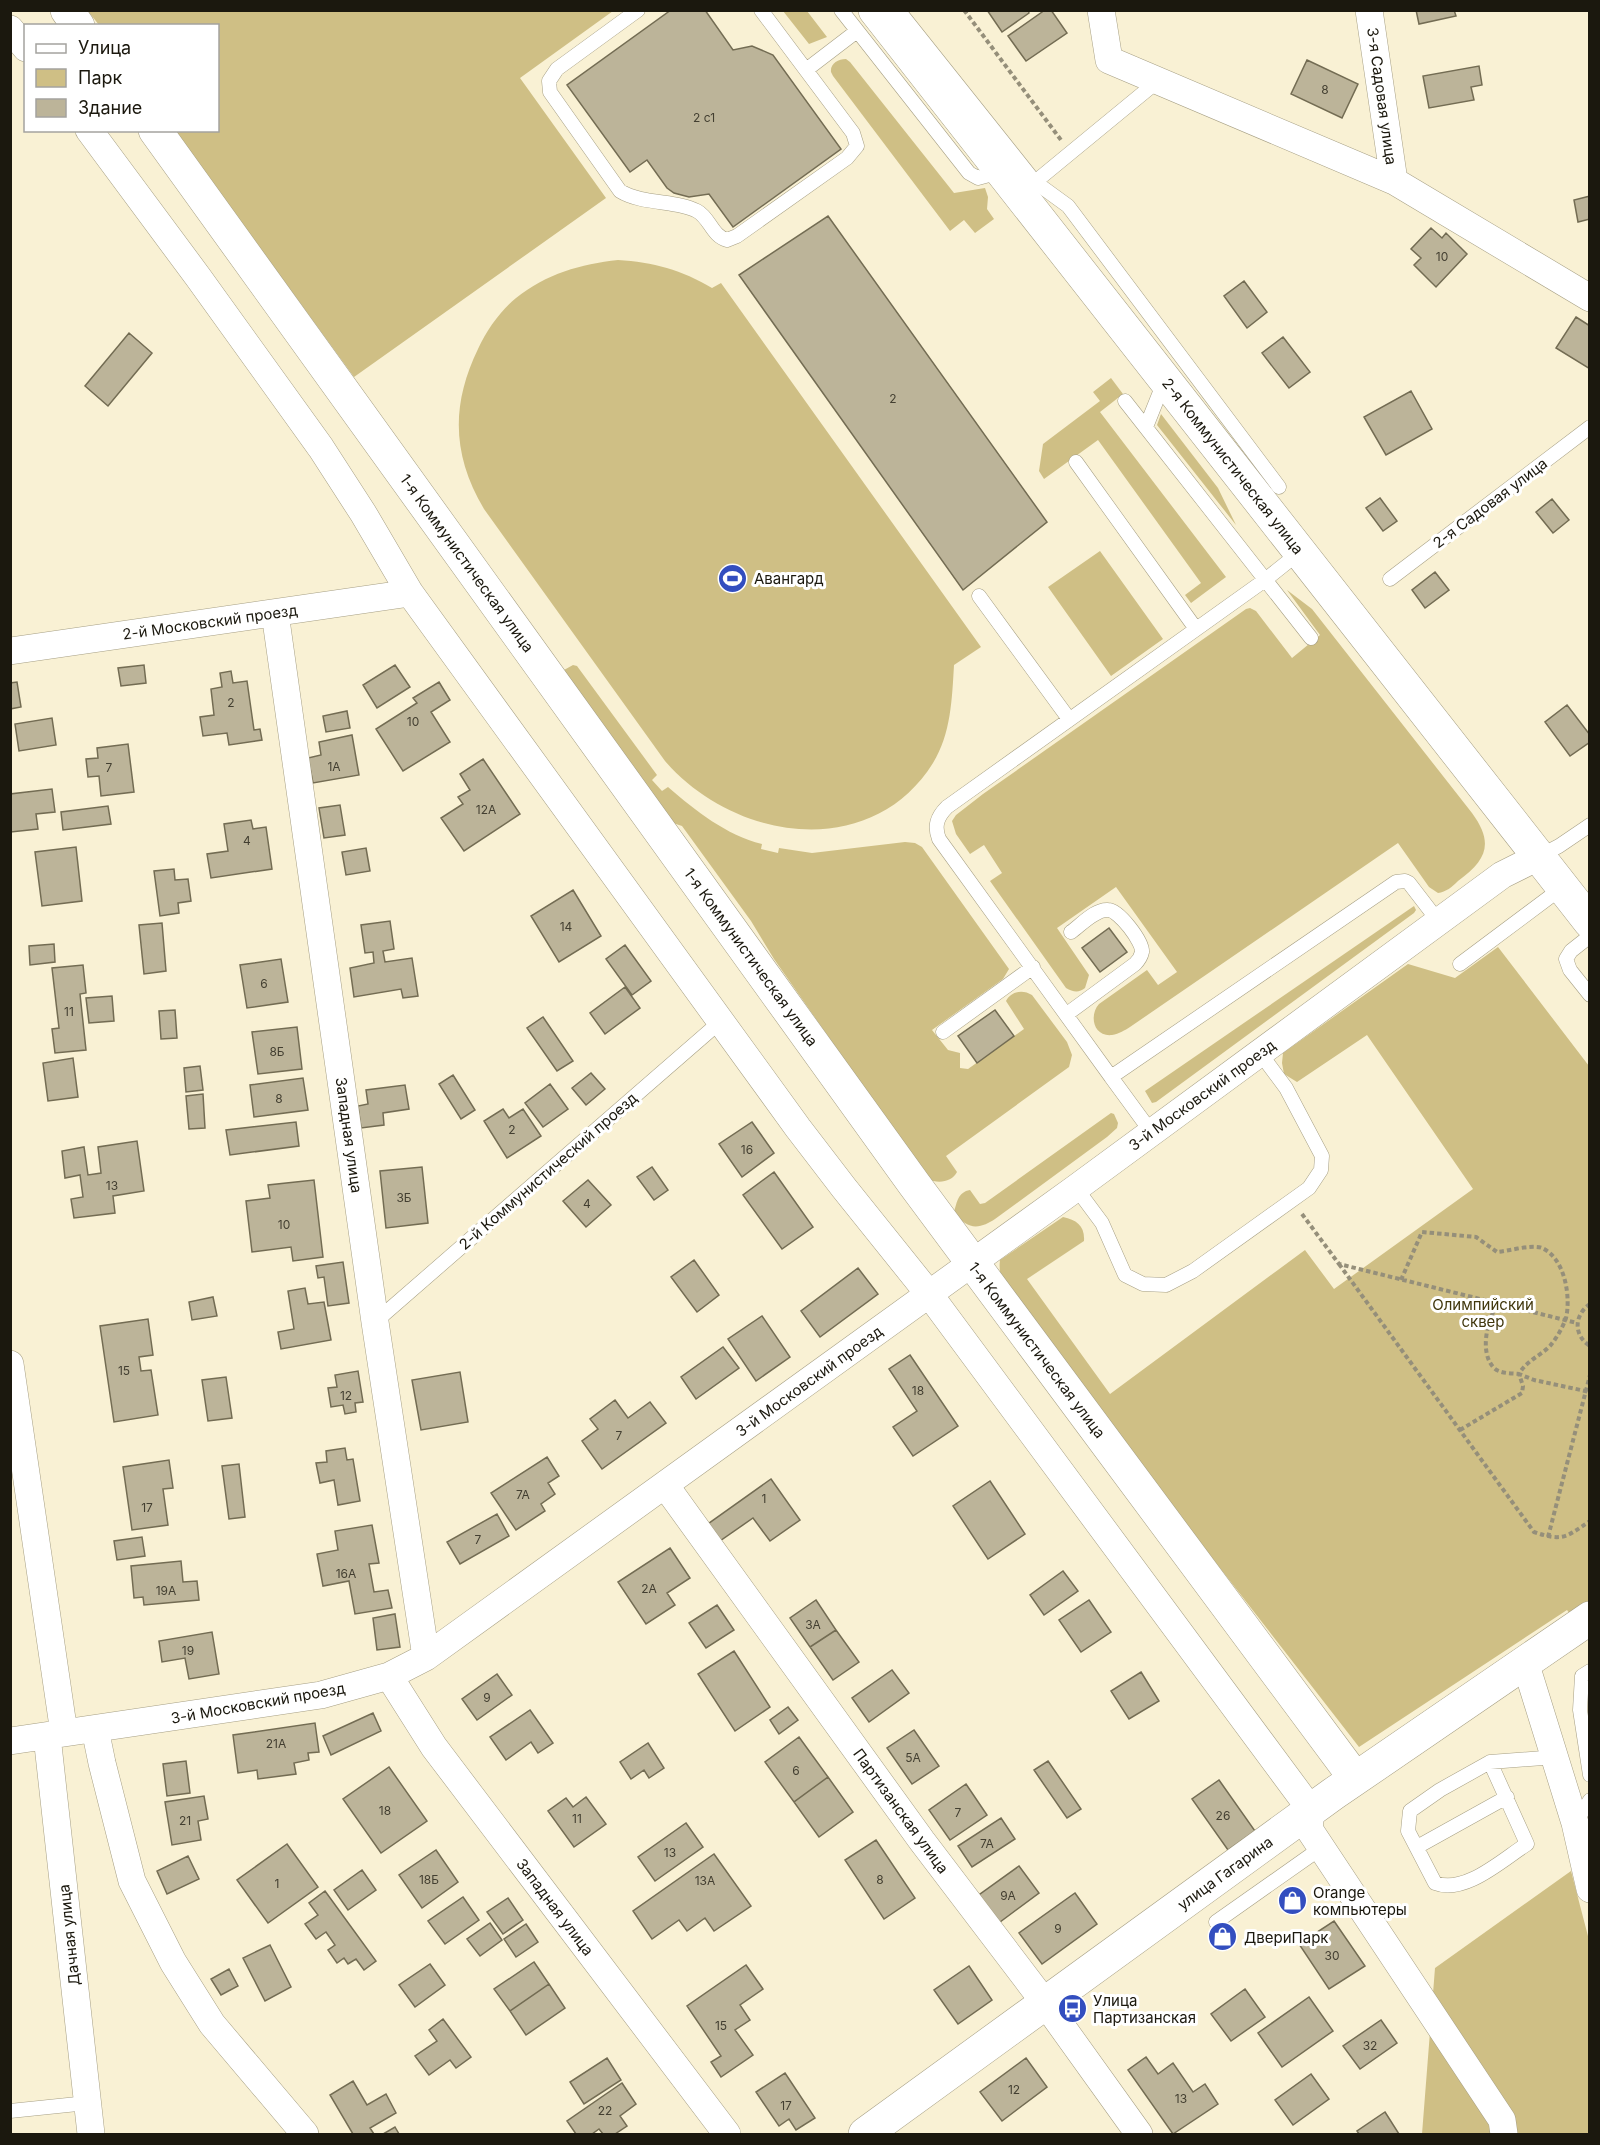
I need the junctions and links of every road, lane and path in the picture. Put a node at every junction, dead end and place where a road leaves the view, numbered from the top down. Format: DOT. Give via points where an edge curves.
graph roads {
  1 [pos="67,10"];
  2 [pos="638,10"];
  3 [pos="761,10"];
  4 [pos="841,10"];
  5 [pos="898,10"];
  6 [pos="964,10"];
  7 [pos="1101,10"];
  8 [pos="1369,10"];
  9 [pos="866,21"];
  10 [pos="77,24"];
  11 [pos="10,29"];
  12 [pos="24,46"];
  13 [pos="806,70"];
  14 [pos="1159,80"];
  15 [pos="90,132"];
  16 [pos="156,132"];
  17 [pos="1071,152"];
  18 [pos="1394,181"];
  19 [pos="1035,182"];
  20 [pos="1590,298"];
  21 [pos="1165,379"];
  22 [pos="1125,401"];
  23 [pos="1146,427"];
  24 [pos="1590,427"];
  25 [pos="1076,462"];
  26 [pos="1280,487"];
  27 [pos="1300,552"];
  28 [pos="1390,579"];
  29 [pos="1265,580"];
  30 [pos="410,593"];
  31 [pos="979,597"];
  32 [pos="275,613"];
  33 [pos="1196,629"];
  34 [pos="1311,638"];
  35 [pos="10,651"];
  36 [pos="1068,719"];
  37 [pos="1590,825"];
  38 [pos="1538,857"];
  39 [pos="1563,887"];
  40 [pos="1439,922"];
  41 [pos="1590,922"];
  42 [pos="1071,932"];
  43 [pos="1590,936"];
  44 [pos="1460,964"];
  45 [pos="1033,967"];
  46 [pos="1590,995"];
  47 [pos="1067,1014"];
  48 [pos="722,1021"];
  49 [pos="943,1032"];
  50 [pos="1260,1053"];
  51 [pos="1112,1077"];
  52 [pos="1152,1132"];
  53 [pos="1076,1188"];
  54 [pos="1292,1200"];
  55 [pos="972,1263"];
  56 [pos="1339,1264"];
  57 [pos="1401,1280"];
  58 [pos="929,1294"];
  59 [pos="1498,1303"];
  60 [pos="1590,1304"];
  61 [pos="1565,1320"];
  62 [pos="375,1322"];
  63 [pos="1577,1323"];
  64 [pos="1590,1346"];
  65 [pos="10,1364"];
  66 [pos="1519,1374"];
  67 [pos="1590,1375"];
  68 [pos="1587,1392"];
  69 [pos="1460,1430"];
  70 [pos="665,1485"];
  71 [pos="1590,1521"];
  72 [pos="1548,1537"];
  73 [pos="1590,1618"];
  74 [pos="426,1657"];
  75 [pos="1525,1662"];
  76 [pos="1590,1671"];
  77 [pos="389,1676"];
  78 [pos="95,1729"];
  79 [pos="55,1735"];
  80 [pos="10,1741"];
  81 [pos="1556,1757"];
  82 [pos="1490,1762"];
  83 [pos="1590,1775"];
  84 [pos="1355,1778"];
  85 [pos="1507,1797"];
  86 [pos="1590,1800"];
  87 [pos="1311,1810"];
  88 [pos="1575,1823"];
  89 [pos="1417,1847"];
  90 [pos="1321,1848"];
  91 [pos="1590,1889"];
  92 [pos="1216,1922"];
  93 [pos="1045,2003"];
  94 [pos="87,2103"];
  95 [pos="10,2111"];
  96 [pos="92,2134"];
  97 [pos="305,2134"];
  98 [pos="727,2134"];
  99 [pos="865,2134"];
  100 [pos="1139,2134"];
  101 [pos="1504,2134"];
  1 -- 10 [label="street"];
  2 -- 13 [label="lane" via="557,69 549,81 550,92 620,191 630,197 698,211 723,239 737,236 847,158 857,146 853,133"];
  3 -- 13 [label="lane"];
  4 -- 9 [label="lane"];
  5 -- 19 [label="lane"];
  6 -- 17 [label="path"];
  7 -- 14 [label="street" via="1109,60"];
  8 -- 18 [label="street, 3-я Садовая улица"];
  9 -- 13 [label="lane"];
  9 -- 21 [label="street, 2-я Коммунистическая улица" via="1002,171"];
  11 -- 12 [label="street"];
  14 -- 17 [label="lane"];
  14 -- 18 [label="street"];
  15 -- 30 [label="street" via="321,448"];
  16 -- 55 [label="street, 1-я Коммунистическая улица"];
  17 -- 19 [label="lane"];
  18 -- 20 [label="street"];
  19 -- 26 [label="lane" via="1068,206"];
  21 -- 23 [label="lane"];
  21 -- 27 [label="street, 2-я Коммунистическая улица"];
  22 -- 23 [label="lane"];
  23 -- 29 [label="lane"];
  24 -- 28 [label="lane, 2-я Садовая улица"];
  25 -- 33 [label="lane"];
  27 -- 29 [label="lane"];
  27 -- 38 [label="street, 2-я Коммунистическая улица"];
  29 -- 33 [label="lane"];
  29 -- 34 [label="lane"];
  30 -- 32 [label="street, 2-й Московский проезд"];
  30 -- 48 [label="street"];
  31 -- 36 [label="lane"];
  32 -- 35 [label="street, 2-й Московский проезд"];
  32 -- 62 [label="street, Западная улица"];
  33 -- 36 [label="lane"];
  36 -- 45 [label="lane" via="947,807 937,822 939,839"];
  37 -- 38 [label="lane"];
  38 -- 39 [label="street, 2-я Коммунистическая улица"];
  38 -- 40 [label="street, 3-й Московский проезд" via="1502,874"];
  39 -- 41 [label="street, 2-я Коммунистическая улица"];
  39 -- 44 [label="lane"];
  40 -- 50 [label="street, 3-й Московский проезд"];
  40 -- 51 [label="lane" via="1409,883 1396,882"];
  42 -- 47 [label="lane" via="1097,913 1113,911 1142,950 1135,964"];
  43 -- 46 [label="lane" via="1566,959"];
  45 -- 47 [label="lane"];
  45 -- 49 [label="lane"];
  47 -- 51 [label="lane"];
  48 -- 58 [label="street" via="827,1167"];
  48 -- 62 [label="lane, 2-й Коммунистический проезд"];
  50 -- 52 [label="street, 3-й Московский проезд"];
  50 -- 54 [label="lane" via="1286,1088 1322,1156 1321,1170 1309,1188"];
  51 -- 52 [label="lane"];
  52 -- 53 [label="street, 3-й Московский проезд"];
  53 -- 54 [label="lane" via="1102,1223 1125,1275 1143,1284 1166,1285 1193,1271"];
  53 -- 55 [label="street, 3-й Московский проезд"];
  54 -- 56 [label="path"];
  55 -- 58 [label="street, 3-й Московский проезд"];
  55 -- 84 [label="street, 1-я Коммунистическая улица"];
  56 -- 57 [label="path"];
  56 -- 69 [label="path"];
  57 -- 59 [label="path"];
  57 -- 61 [label="path" via="1422,1232 1476,1237 1497,1252 1543,1248 1552,1255 1564,1278 1568,1302"];
  58 -- 70 [label="street, 3-й Московский проезд"];
  58 -- 87 [label="street"];
  59 -- 61 [label="path"];
  59 -- 66 [label="path" via="1490,1319 1487,1354 1493,1368"];
  60 -- 63 [label="path"];
  61 -- 63 [label="path"];
  61 -- 66 [label="path" via="1550,1346"];
  62 -- 74 [label="street, Западная улица"];
  63 -- 64 [label="path" via="1580,1337"];
  65 -- 79 [label="street, Дачная улица"];
  66 -- 68 [label="path"];
  66 -- 69 [label="path" via="1522,1393"];
  67 -- 68 [label="path"];
  68 -- 72 [label="path"];
  69 -- 72 [label="path" via="1534,1532"];
  70 -- 74 [label="street, 3-й Московский проезд"];
  70 -- 93 [label="street, Партизанская улица" via="915,1832"];
  71 -- 72 [label="path" via="1565,1538"];
  73 -- 75 [label="street, улица Гагарина"];
  74 -- 77 [label="street, 3-й Московский проезд"];
  75 -- 81 [label="street"];
  75 -- 84 [label="street, улица Гагарина"];
  76 -- 83 [label="lane" via="1582,1676 1580,1710"];
  77 -- 78 [label="street, 3-й Московский проезд" via="321,1695"];
  77 -- 98 [label="street, Западная улица" via="434,1747"];
  78 -- 79 [label="street, 3-й Московский проезд"];
  78 -- 97 [label="street" via="132,1881 173,1962 212,2024"];
  79 -- 80 [label="street, 3-й Московский проезд"];
  79 -- 94 [label="street, Дачная улица"];
  81 -- 82 [label="lane"];
  81 -- 88 [label="street"];
  82 -- 85 [label="lane"];
  82 -- 89 [label="lane" via="1410,1811 1408,1831"];
  84 -- 87 [label="street, улица Гагарина"];
  85 -- 89 [label="lane"];
  85 -- 89 [label="lane" via="1527,1844 1466,1883 1446,1887 1435,1882"];
  86 -- 88 [label="lane"];
  87 -- 90 [label="street" via="1309,1829"];
  87 -- 93 [label="street, улица Гагарина"];
  88 -- 91 [label="street"];
  90 -- 92 [label="lane"];
  90 -- 101 [label="street" via="1502,2120"];
  93 -- 99 [label="street, улица Гагарина"];
  93 -- 100 [label="street, Партизанская улица"];
  94 -- 95 [label="lane"];
  94 -- 96 [label="street, Дачная улица"];
}
